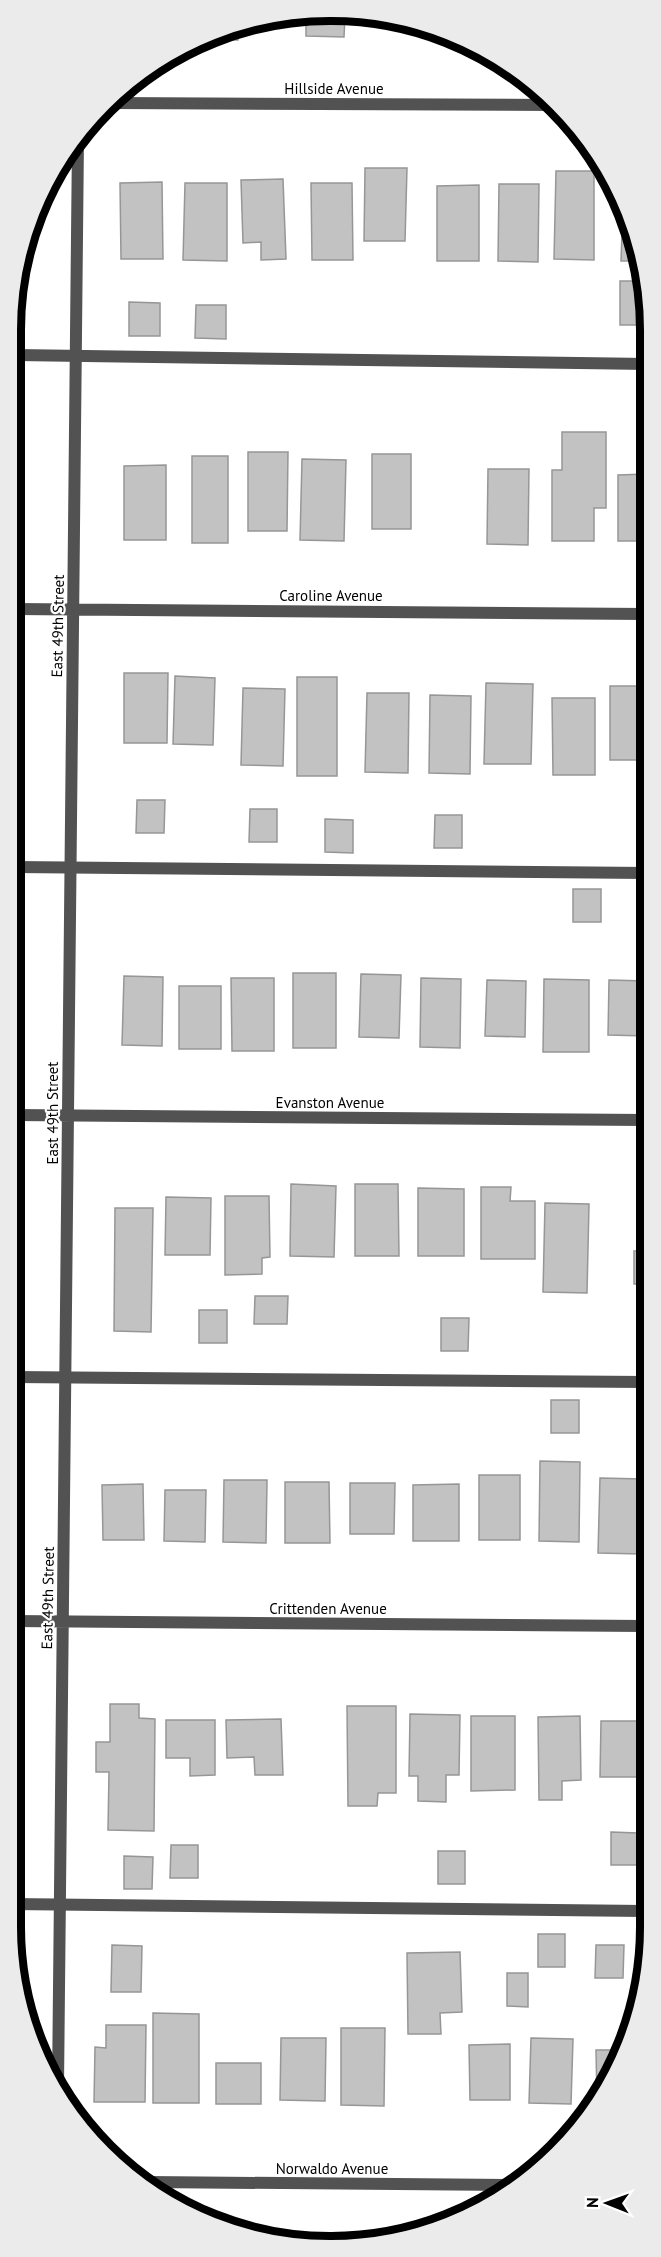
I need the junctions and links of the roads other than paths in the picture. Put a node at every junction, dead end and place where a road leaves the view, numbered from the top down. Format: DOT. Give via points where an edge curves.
graph roads {
  1 [pos="121,103"];
  2 [pos="542,105"];
  3 [pos="78,152"];
  4 [pos="76,354"];
  5 [pos="21,355"];
  6 [pos="640,364"];
  7 [pos="21,609"];
  8 [pos="73,609"];
  9 [pos="640,614"];
  10 [pos="21,867"];
  11 [pos="70,868"];
  12 [pos="640,873"];
  13 [pos="21,1115"];
  14 [pos="68,1116"];
  15 [pos="640,1120"];
  16 [pos="21,1377"];
  17 [pos="65,1378"];
  18 [pos="640,1382"];
  19 [pos="21,1622"];
  20 [pos="63,1622"];
  21 [pos="640,1626"];
  22 [pos="21,1904"];
  23 [pos="60,1904"];
  24 [pos="640,1911"];
  25 [pos="58,2073"];
  26 [pos="156,2182"];
  27 [pos="501,2185"];
  1 -- 2 [label="street, Hillside Avenue"];
  3 -- 4 [label="street, East 49th Street"];
  4 -- 5 [label="street"];
  4 -- 6 [label="street"];
  4 -- 8 [label="street, East 49th Street"];
  7 -- 8 [label="street, Caroline Avenue"];
  8 -- 9 [label="street, Caroline Avenue"];
  8 -- 11 [label="street, East 49th Street"];
  10 -- 11 [label="street"];
  11 -- 12 [label="street"];
  11 -- 14 [label="street, East 49th Street"];
  13 -- 14 [label="street, Evanston Avenue"];
  14 -- 15 [label="street, Evanston Avenue"];
  14 -- 17 [label="street, East 49th Street"];
  16 -- 17 [label="street"];
  17 -- 18 [label="street"];
  17 -- 20 [label="street, East 49th Street"];
  19 -- 20 [label="street, Crittenden Avenue"];
  20 -- 21 [label="street, Crittenden Avenue"];
  20 -- 23 [label="street, East 49th Street"];
  22 -- 23 [label="street"];
  23 -- 24 [label="street"];
  23 -- 25 [label="street, East 49th Street"];
  26 -- 27 [label="street, Norwaldo Avenue"];
}
